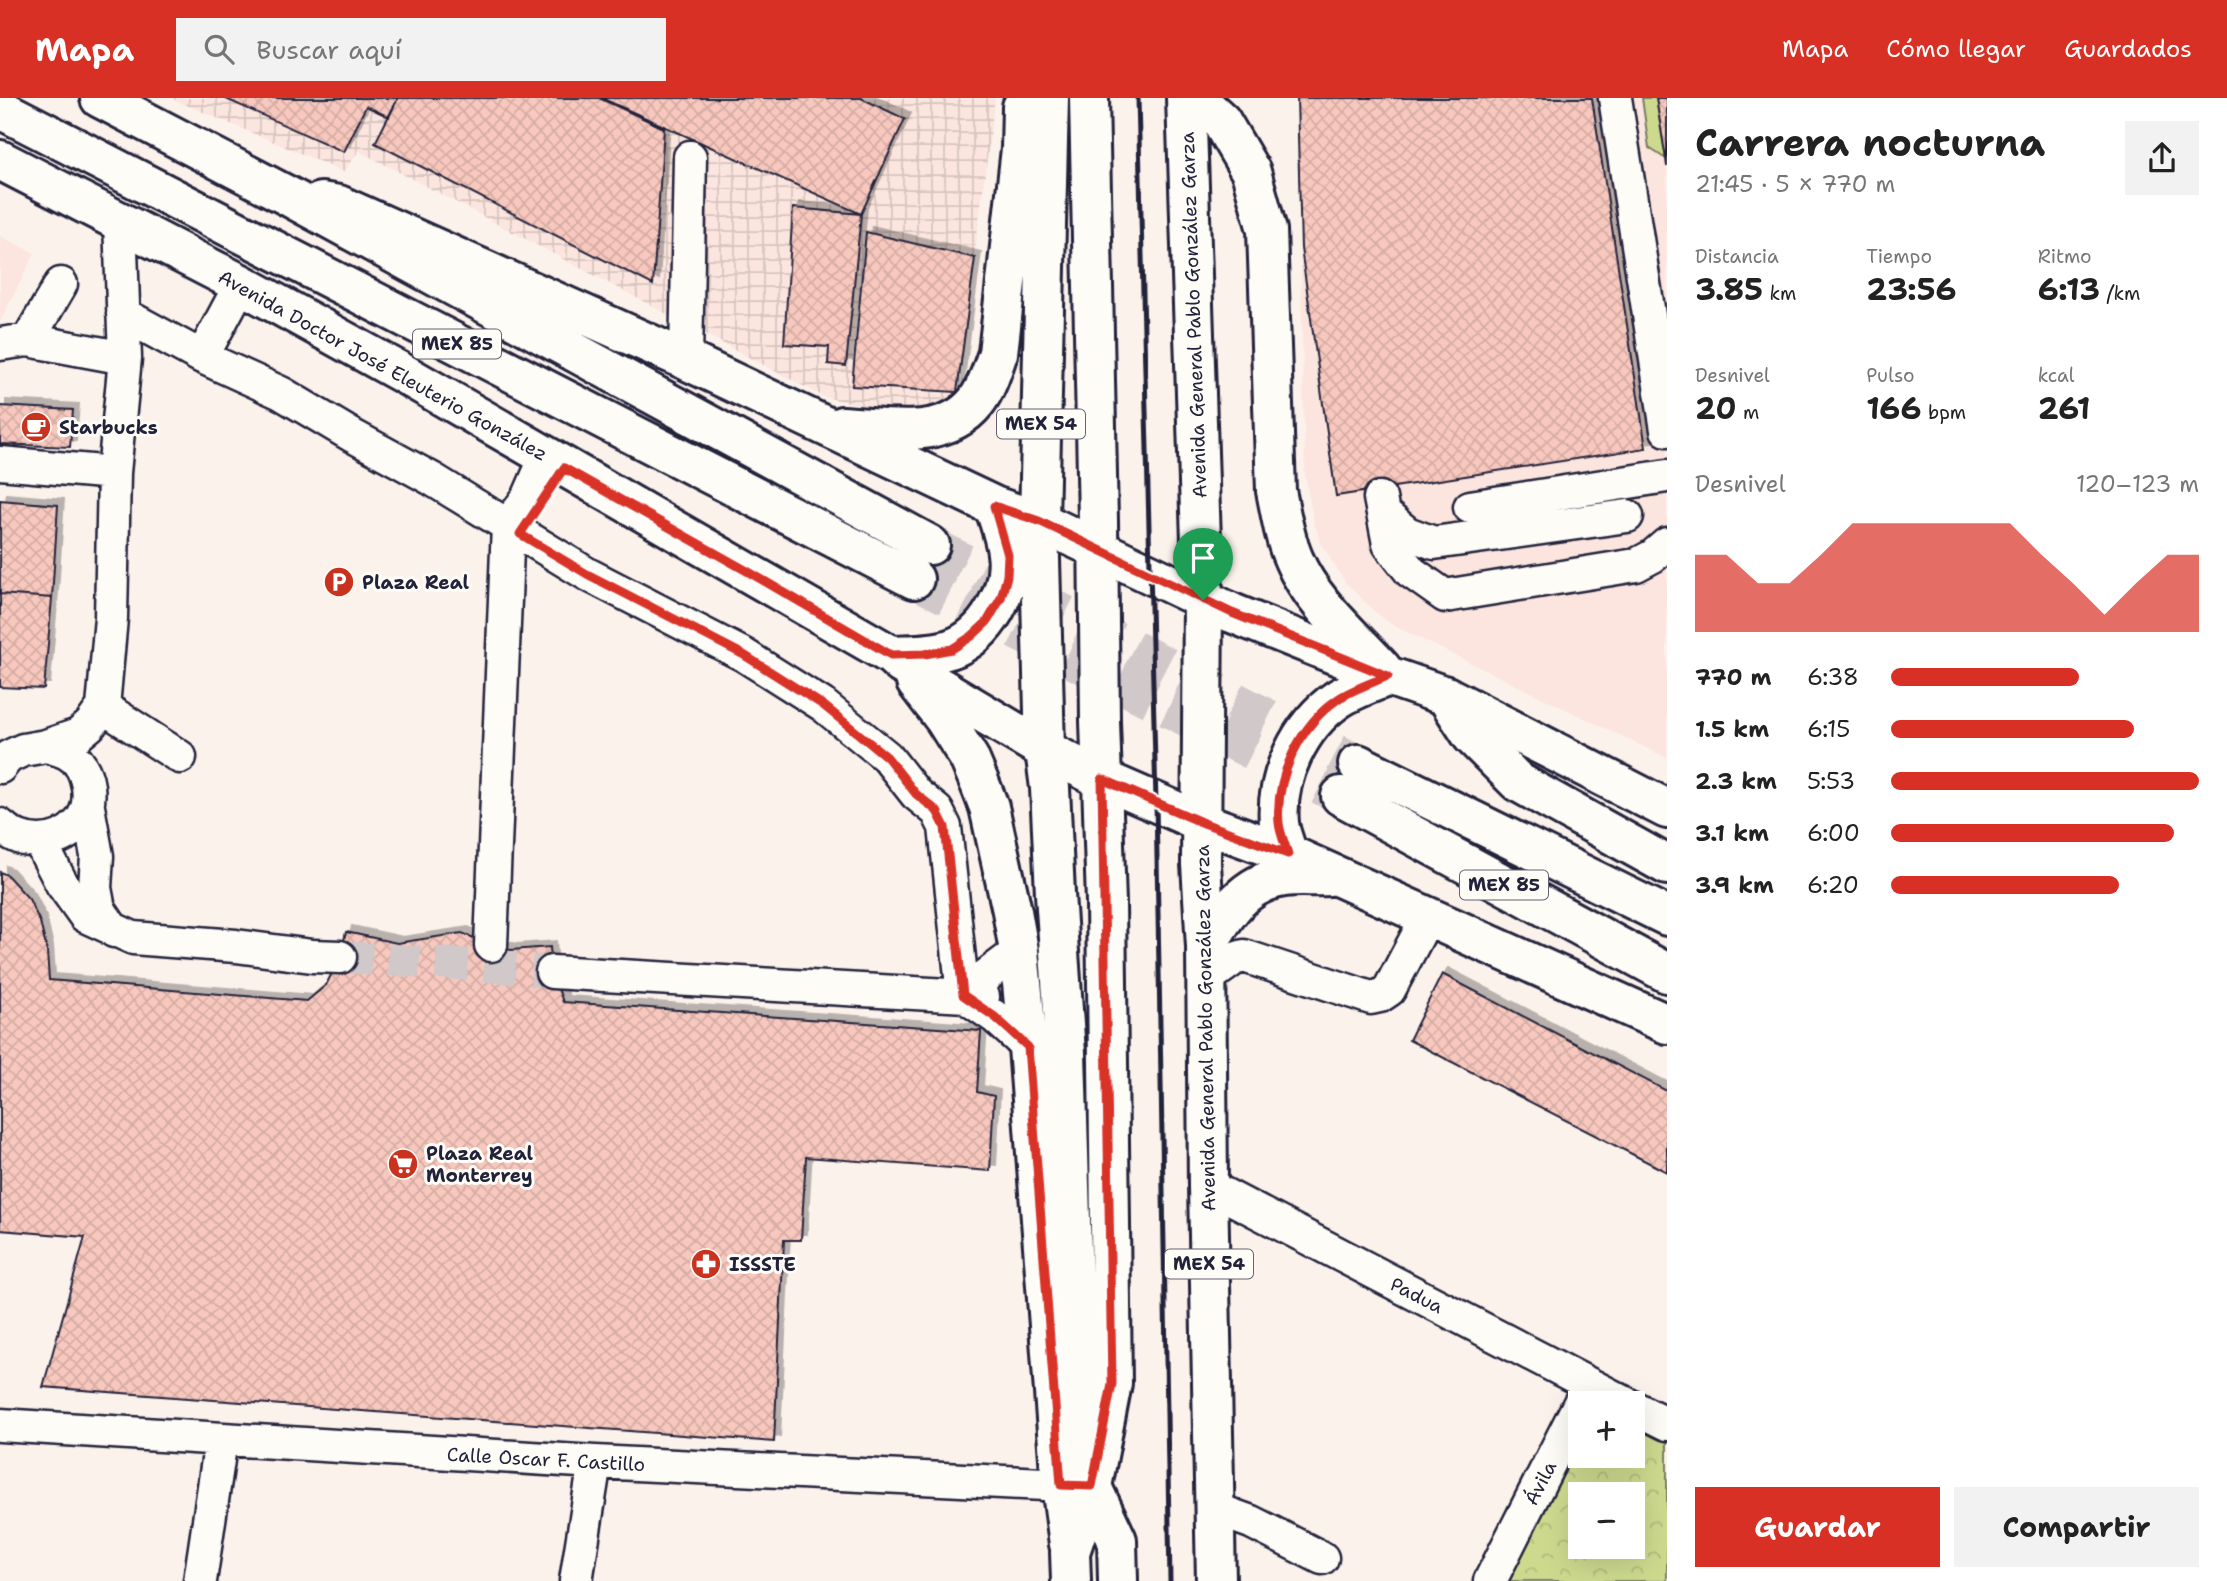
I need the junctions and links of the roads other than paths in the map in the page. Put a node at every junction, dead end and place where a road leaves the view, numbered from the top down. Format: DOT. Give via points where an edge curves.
graph roads {
  1 [pos="100,98"];
  2 [pos="1023,98"];
  3 [pos="1049,98"];
  4 [pos="1089,98"];
  5 [pos="1186,98"];
  6 [pos="1196,98"];
  7 [pos="1615,98"];
  8 [pos="0,109"];
  9 [pos="690,157"];
  10 [pos="0,160"];
  11 [pos="286,195"];
  12 [pos="120,222"];
  13 [pos="61,284"];
  14 [pos="241,284"];
  15 [pos="123,314"];
  16 [pos="14,342"];
  17 [pos="202,357"];
  18 [pos="125,358"];
  19 [pos="686,360"];
  20 [pos="827,425"];
  21 [pos="1667,430"];
  22 [pos="555,462"];
  23 [pos="0,463"];
  24 [pos="114,473"];
  25 [pos="1667,476"];
  26 [pos="994,506"];
  27 [pos="1470,507"];
  28 [pos="1628,516"];
  29 [pos="1039,521"];
  30 [pos="512,535"];
  31 [pos="1667,544"];
  32 [pos="930,545"];
  33 [pos="1099,549"];
  34 [pos="914,579"];
  35 [pos="1203,600"];
  36 [pos="896,659"];
  37 [pos="1388,676"];
  38 [pos="1446,696"];
  39 [pos="103,707"];
  40 [pos="46,746"];
  41 [pos="1045,750"];
  42 [pos="180,757"];
  43 [pos="0,767"];
  44 [pos="1102,779"];
  45 [pos="88,807"];
  46 [pos="1667,809"];
  47 [pos="1201,822"];
  48 [pos="0,825"];
  49 [pos="40,842"];
  50 [pos="1288,854"];
  51 [pos="1667,865"];
  52 [pos="1339,876"];
  53 [pos="1106,903"];
  54 [pos="1427,916"];
  55 [pos="1667,916"];
  56 [pos="114,931"];
  57 [pos="491,945"];
  58 [pos="1019,951"];
  59 [pos="340,957"];
  60 [pos="1206,963"];
  61 [pos="552,972"];
  62 [pos="1667,974"];
  63 [pos="1062,981"];
  64 [pos="969,995"];
  65 [pos="1024,1003"];
  66 [pos="1667,1024"];
  67 [pos="1028,1047"];
  68 [pos="1066,1053"];
  69 [pos="1208,1186"];
  70 [pos="1589,1385"];
  71 [pos="1601,1391"];
  72 [pos="1645,1412"];
  73 [pos="1667,1424"];
  74 [pos="0,1425"];
  75 [pos="221,1440"];
  76 [pos="595,1462"];
  77 [pos="1077,1486"];
  78 [pos="1215,1509"];
  79 [pos="1322,1559"];
  80 [pos="1070,1567"];
  81 [pos="200,1581"];
  82 [pos="576,1581"];
  83 [pos="1118,1581"];
  84 [pos="1216,1581"];
  85 [pos="1490,1581"];
  1 -- 11 [label="main road, MEX 85"];
  2 -- 20 [label="main road" via="1000,340 988,382 976,402 946,424 925,429"];
  3 -- 29 [label="main road, MEX 54"];
  4 -- 33 [label="main road, MEX 54"];
  5 -- 35 [label="main road, Avenida General Pablo González Garza / MEX 54"];
  6 -- 37 [label="main road" via="1221,121 1251,172 1267,230 1276,491 1293,560 1310,590"];
  7 -- 21 [label="street"];
  8 -- 34 [label="main road, MEX 85"];
  9 -- 19 [label="street"];
  10 -- 12 [label="main road, Avenida Doctor José Eleuterio González / MEX 85"];
  11 -- 19 [label="main road" via="339,205"];
  11 -- 32 [label="main road, MEX 85"];
  12 -- 14 [label="main road, Avenida Doctor José Eleuterio González / MEX 85"];
  12 -- 15 [label="street"];
  13 -- 16 [label="street"];
  14 -- 17 [label="street"];
  14 -- 22 [label="main road, Avenida Doctor José Eleuterio González / MEX 85"];
  15 -- 17 [label="street"];
  15 -- 18 [label="street"];
  16 -- 18 [label="street"];
  17 -- 30 [label="street" via="281,393"];
  18 -- 24 [label="street"];
  19 -- 20 [label="main road"];
  20 -- 26 [label="main road"];
  22 -- 30 [label="street" via="529,496"];
  22 -- 36 [label="main road, Avenida Doctor José Eleuterio González / MEX 85"];
  23 -- 24 [label="street"];
  24 -- 39 [label="street" via="111,618"];
  25 -- 27 [label="street"];
  26 -- 29 [label="main road"];
  26 -- 36 [label="main road" via="1008,555 1007,576 987,622 952,649"];
  28 -- 31 [label="street" via="1434,543 1407,533 1381,505 1389,544 1411,572 1445,596 1636,565"];
  29 -- 33 [label="main road"];
  29 -- 41 [label="main road, MEX 54"];
  30 -- 57 [label="street"];
  30 -- 64 [label="street" via="744,655 823,705 887,757 916,794 937,811 945,827"];
  33 -- 35 [label="main road"];
  33 -- 44 [label="main road, MEX 54"];
  35 -- 37 [label="main road"];
  35 -- 47 [label="main road, Avenida General Pablo González Garza / MEX 54"];
  36 -- 41 [label="main road, Avenida Doctor José Eleuterio González / MEX 85"];
  36 -- 58 [label="main road" via="946,720 980,784 989,807"];
  37 -- 38 [label="main road"];
  37 -- 50 [label="main road" via="1338,699 1313,723 1292,754 1281,789 1279,823"];
  38 -- 46 [label="main road"];
  38 -- 51 [label="main road" via="1472,736 1518,782"];
  39 -- 40 [label="street" via="78,735"];
  39 -- 42 [label="street"];
  40 -- 43 [label="street" via="23,750"];
  40 -- 45 [label="street" via="79,762 87,778"];
  41 -- 44 [label="main road, Avenida Doctor José Eleuterio González / MEX 85"];
  41 -- 63 [label="main road, MEX 54"];
  44 -- 47 [label="main road, Avenida Doctor José Eleuterio González / MEX 85"];
  44 -- 53 [label="main road, MEX 54"];
  45 -- 49 [label="street" via="79,824"];
  45 -- 56 [label="street" via="97,856 99,909"];
  47 -- 50 [label="main road, MEX 85"];
  47 -- 60 [label="main road, Avenida General Pablo González Garza / MEX 54"];
  48 -- 49 [label="street" via="26,841"];
  49 -- 56 [label="street" via="85,916"];
  50 -- 52 [label="main road, MEX 85"];
  52 -- 54 [label="main road, MEX 85"];
  52 -- 60 [label="main road" via="1284,877 1247,891 1228,910"];
  53 -- 63 [label="main road" via="1087,945"];
  53 -- 77 [label="main road, MEX 54" via="1112,1384"];
  54 -- 60 [label="street" via="1389,990 1371,998 1244,956"];
  54 -- 66 [label="main road, MEX 85"];
  55 -- 62 [label="main road, MEX 85" via="1349,780"];
  56 -- 59 [label="street" via="133,938"];
  58 -- 64 [label="street"];
  58 -- 65 [label="main road"];
  60 -- 69 [label="main road, Avenida General Pablo González Garza / MEX 54"];
  61 -- 64 [label="street"];
  63 -- 65 [label="main road"];
  63 -- 68 [label="main road, MEX 54"];
  64 -- 65 [label="street"];
  64 -- 67 [label="street"];
  65 -- 67 [label="main road"];
  67 -- 68 [label="street"];
  67 -- 77 [label="main road"];
  68 -- 77 [label="main road, MEX 54"];
  69 -- 70 [label="street, Padua"];
  69 -- 78 [label="main road, Avenida General Pablo González Garza / MEX 54"];
  70 -- 71 [label="street, Padua"];
  70 -- 85 [label="street, Ávila"];
  72 -- 73 [label="street"];
  74 -- 75 [label="street, Calle Oscar F. Castillo"];
  75 -- 76 [label="street, Calle Oscar F. Castillo"];
  75 -- 81 [label="street"];
  76 -- 77 [label="street, Calle Oscar F. Castillo"];
  76 -- 82 [label="street"];
  77 -- 80 [label="main road"];
  77 -- 83 [label="main road, MEX 54" via="1117,1540"];
  78 -- 79 [label="street"];
  78 -- 84 [label="main road, Avenida General Pablo González Garza / MEX 54"];
}
